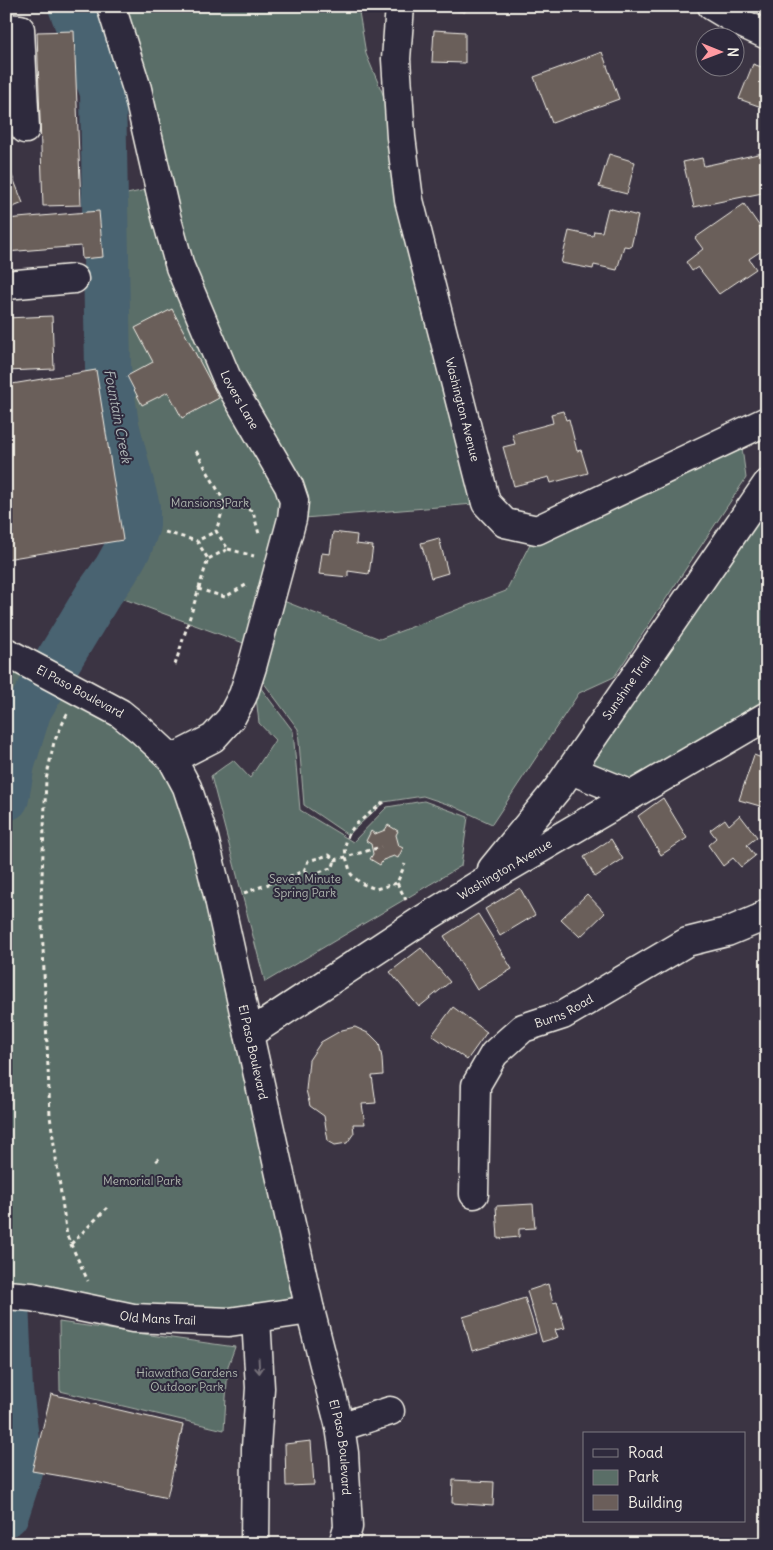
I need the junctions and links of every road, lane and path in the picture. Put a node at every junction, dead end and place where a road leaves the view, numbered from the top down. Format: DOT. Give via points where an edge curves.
graph roads {
  1 [pos="111,6"];
  2 [pos="400,6"];
  3 [pos="712,6"];
  4 [pos="6,28"];
  5 [pos="767,35"];
  6 [pos="25,129"];
  7 [pos="74,279"];
  8 [pos="6,285"];
  9 [pos="767,420"];
  10 [pos="196,451"];
  11 [pos="767,484"];
  12 [pos="225,503"];
  13 [pos="216,531"];
  14 [pos="166,532"];
  15 [pos="260,537"];
  16 [pos="197,541"];
  17 [pos="228,549"];
  18 [pos="257,550"];
  19 [pos="208,559"];
  20 [pos="248,584"];
  21 [pos="198,589"];
  22 [pos="8,662"];
  23 [pos="175,665"];
  24 [pos="73,699"];
  25 [pos="6,701"];
  26 [pos="767,716"];
  27 [pos="172,759"];
  28 [pos="571,770"];
  29 [pos="632,795"];
  30 [pos="384,802"];
  31 [pos="381,847"];
  32 [pos="346,857"];
  33 [pos="335,860"];
  34 [pos="406,864"];
  35 [pos="304,871"];
  36 [pos="480,884"];
  37 [pos="236,895"];
  38 [pos="767,913"];
  39 [pos="249,1034"];
  40 [pos="162,1156"];
  41 [pos="156,1161"];
  42 [pos="474,1194"];
  43 [pos="108,1208"];
  44 [pos="70,1244"];
  45 [pos="89,1281"];
  46 [pos="19,1296"];
  47 [pos="310,1310"];
  48 [pos="256,1318"];
  49 [pos="390,1411"];
  50 [pos="340,1427"];
  51 [pos="255,1544"];
  52 [pos="343,1544"];
  1 -- 27 [label="street, Lovers Lane" via="137,89 180,267 228,381 294,501 252,667 232,718 213,738"];
  2 -- 9 [label="street, Washington Avenue" via="396,60 408,200 486,503 506,523 537,530"];
  3 -- 5 [label="street"];
  4 -- 6 [label="street" via="20,29"];
  7 -- 8 [label="street"];
  10 -- 12 [label="path"];
  11 -- 28 [label="street, Sunshine Trail"];
  12 -- 13 [label="path"];
  12 -- 15 [label="path" via="253,511"];
  13 -- 16 [label="path"];
  13 -- 17 [label="path"];
  14 -- 16 [label="path"];
  16 -- 19 [label="path"];
  17 -- 18 [label="path" via="255,556"];
  17 -- 19 [label="path"];
  19 -- 21 [label="path"];
  20 -- 21 [label="path" via="225,597"];
  21 -- 23 [label="path"];
  22 -- 24 [label="street, El Paso Boulevard"];
  22 -- 25 [label="path" via="10,693"];
  24 -- 27 [label="street, El Paso Boulevard" via="120,713"];
  24 -- 44 [label="path" via="54,742 46,780 42,900 50,1116"];
  26 -- 29 [label="street, Washington Avenue"];
  27 -- 39 [label="street, El Paso Boulevard" via="187,788 204,838"];
  28 -- 29 [label="street"];
  28 -- 36 [label="street, Sunshine Trail"];
  29 -- 36 [label="street, Washington Avenue"];
  30 -- 32 [label="path" via="355,825 348,835"];
  31 -- 32 [label="path"];
  32 -- 33 [label="path"];
  32 -- 34 [label="path" via="351,874 360,883 376,889 397,883"];
  33 -- 35 [label="path" via="333,867 314,874"];
  33 -- 35 [label="path" via="329,855 308,862"];
  35 -- 37 [label="path"];
  36 -- 39 [label="street, Washington Avenue"];
  38 -- 42 [label="street, Burns Road" via="727,932 687,942 563,1015 523,1028 494,1054 476,1085"];
  39 -- 47 [label="street, El Paso Boulevard"];
  40 -- 41 [label="path"];
  43 -- 44 [label="path"];
  44 -- 45 [label="path"];
  46 -- 48 [label="street, Old Mans Trail" via="132,1318 230,1322"];
  47 -- 48 [label="street, Old Mans Trail"];
  47 -- 50 [label="street, El Paso Boulevard"];
  48 -- 51 [label="street, one-way" via="260,1388"];
  49 -- 50 [label="street"];
  50 -- 52 [label="street, El Paso Boulevard" via="348,1527"];
}
